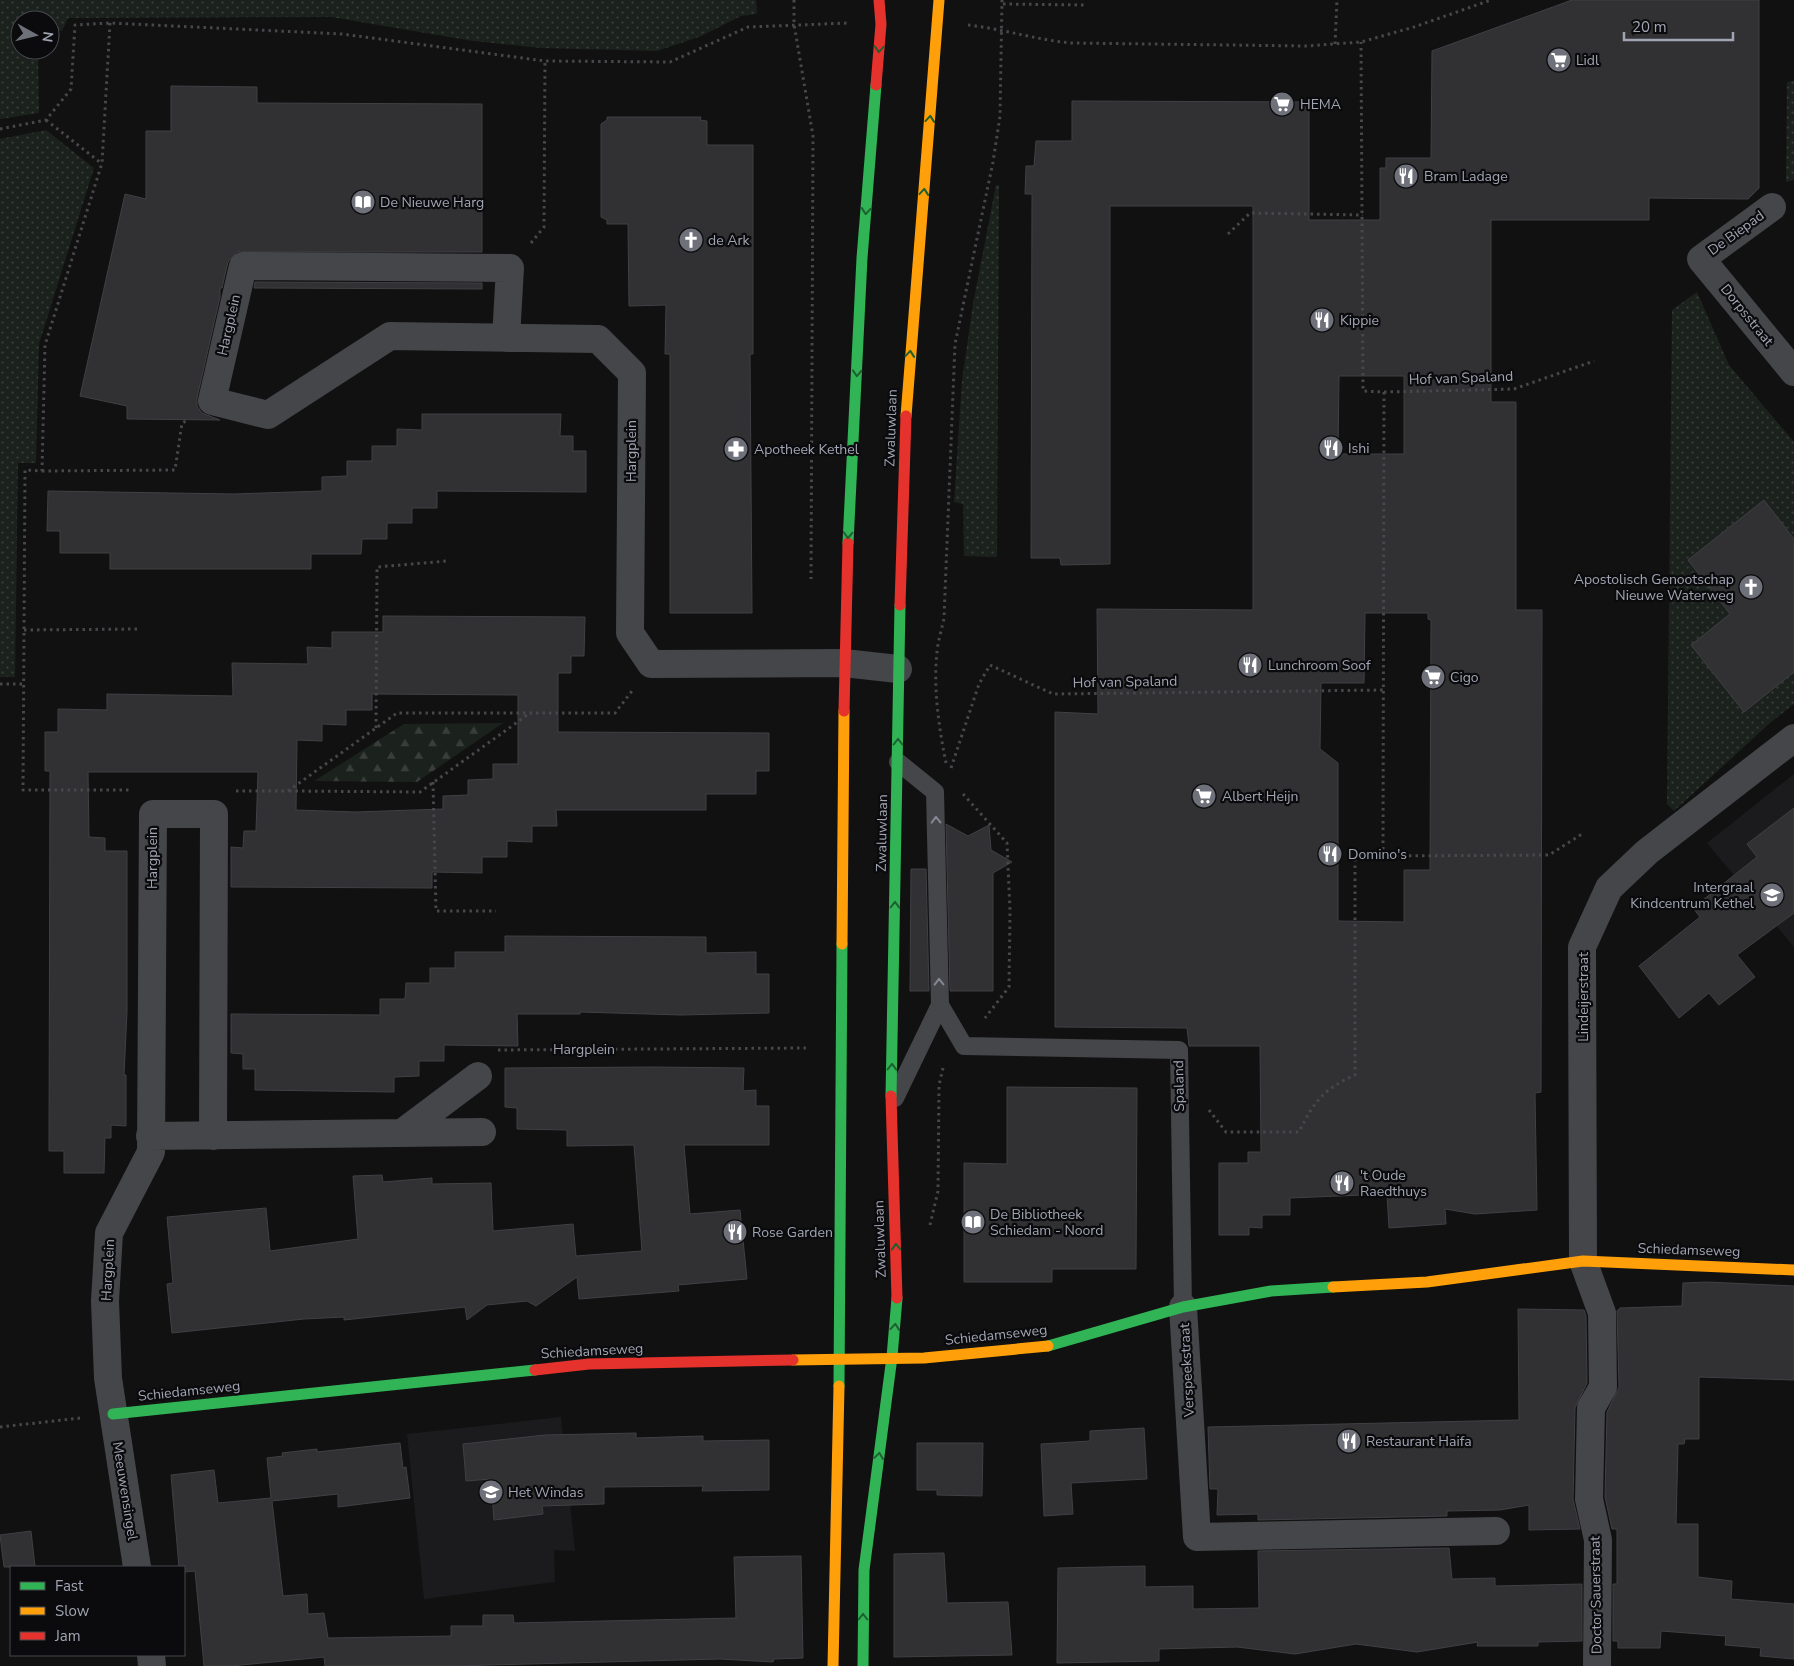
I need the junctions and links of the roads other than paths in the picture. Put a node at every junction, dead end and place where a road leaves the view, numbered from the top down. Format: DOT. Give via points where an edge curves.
graph roads {
  1 [pos="879,0"];
  2 [pos="939,0"];
  3 [pos="1772,207"];
  4 [pos="1701,259"];
  5 [pos="506,338"];
  6 [pos="1794,372"];
  7 [pos="844,663"];
  8 [pos="898,669"];
  9 [pos="1794,738"];
  10 [pos="898,762"];
  11 [pos="940,1004"];
  12 [pos="478,1076"];
  13 [pos="891,1107"];
  14 [pos="482,1132"];
  15 [pos="402,1133"];
  16 [pos="150,1136"];
  17 [pos="212,1136"];
  18 [pos="1583,1261"];
  19 [pos="1794,1270"];
  20 [pos="1183,1307"];
  21 [pos="892,1357"];
  22 [pos="838,1359"];
  23 [pos="113,1414"];
  24 [pos="1496,1531"];
  25 [pos="137,1566"];
  26 [pos="833,1666"];
  27 [pos="863,1666"];
  28 [pos="1597,1666"];
  1 -- 7 [label="main road, one-way" via="881,24 862,258"];
  8 -- 2 [label="main road, Zwaluwlaan, one-way" via="906,402"];
  3 -- 4 [label="street, De Biepad"];
  4 -- 6 [label="street, Dorpsstraat"];
  5 -- 5 [label="street, Hargplein" via="510,268 243,266 212,401 268,415 390,336"];
  5 -- 7 [label="street, Hargplein" via="598,338 632,373 630,633 651,664"];
  7 -- 8 [label="street"];
  7 -- 22 [label="main road"];
  10 -- 8 [label="main road, Zwaluwlaan, one-way"];
  9 -- 18 [label="street, Lindeijerstraat" via="1647,852 1609,888 1582,947"];
  11 -- 10 [label="lane, one-way" via="935,792"];
  13 -- 10 [label="main road, Zwaluwlaan, one-way"];
  11 -- 13 [label="lane"];
  11 -- 20 [label="lane, Spaland" via="964,1046 1179,1050"];
  12 -- 15 [label="street"];
  21 -- 13 [label="main road, Zwaluwlaan, one-way" via="897,1296"];
  14 -- 15 [label="street"];
  15 -- 17 [label="street"];
  16 -- 17 [label="street"];
  16 -- 17 [label="street, Hargplein" via="152,814 214,814"];
  16 -- 23 [label="street, Hargplein" via="151,1152 109,1234 105,1301"];
  18 -- 19 [label="main road, Schiedamseweg"];
  18 -- 20 [label="main road, Verspeekstraat" via="1427,1282 1271,1291"];
  18 -- 28 [label="street, Doctor Sauerstraat" via="1602,1313 1603,1387 1591,1408 1589,1499 1598,1540"];
  20 -- 21 [label="main road, Schiedamseweg" via="1055,1344 924,1358"];
  20 -- 24 [label="street, Verspeekstraat" via="1197,1537"];
  21 -- 22 [label="main road, Schiedamseweg"];
  27 -- 21 [label="main road, Zwaluwlaan, one-way" via="864,1570"];
  22 -- 23 [label="main road, Schiedamseweg" via="589,1364"];
  22 -- 26 [label="main road" via="839,1503"];
  23 -- 25 [label="street, Meeuwensingel"];
}
